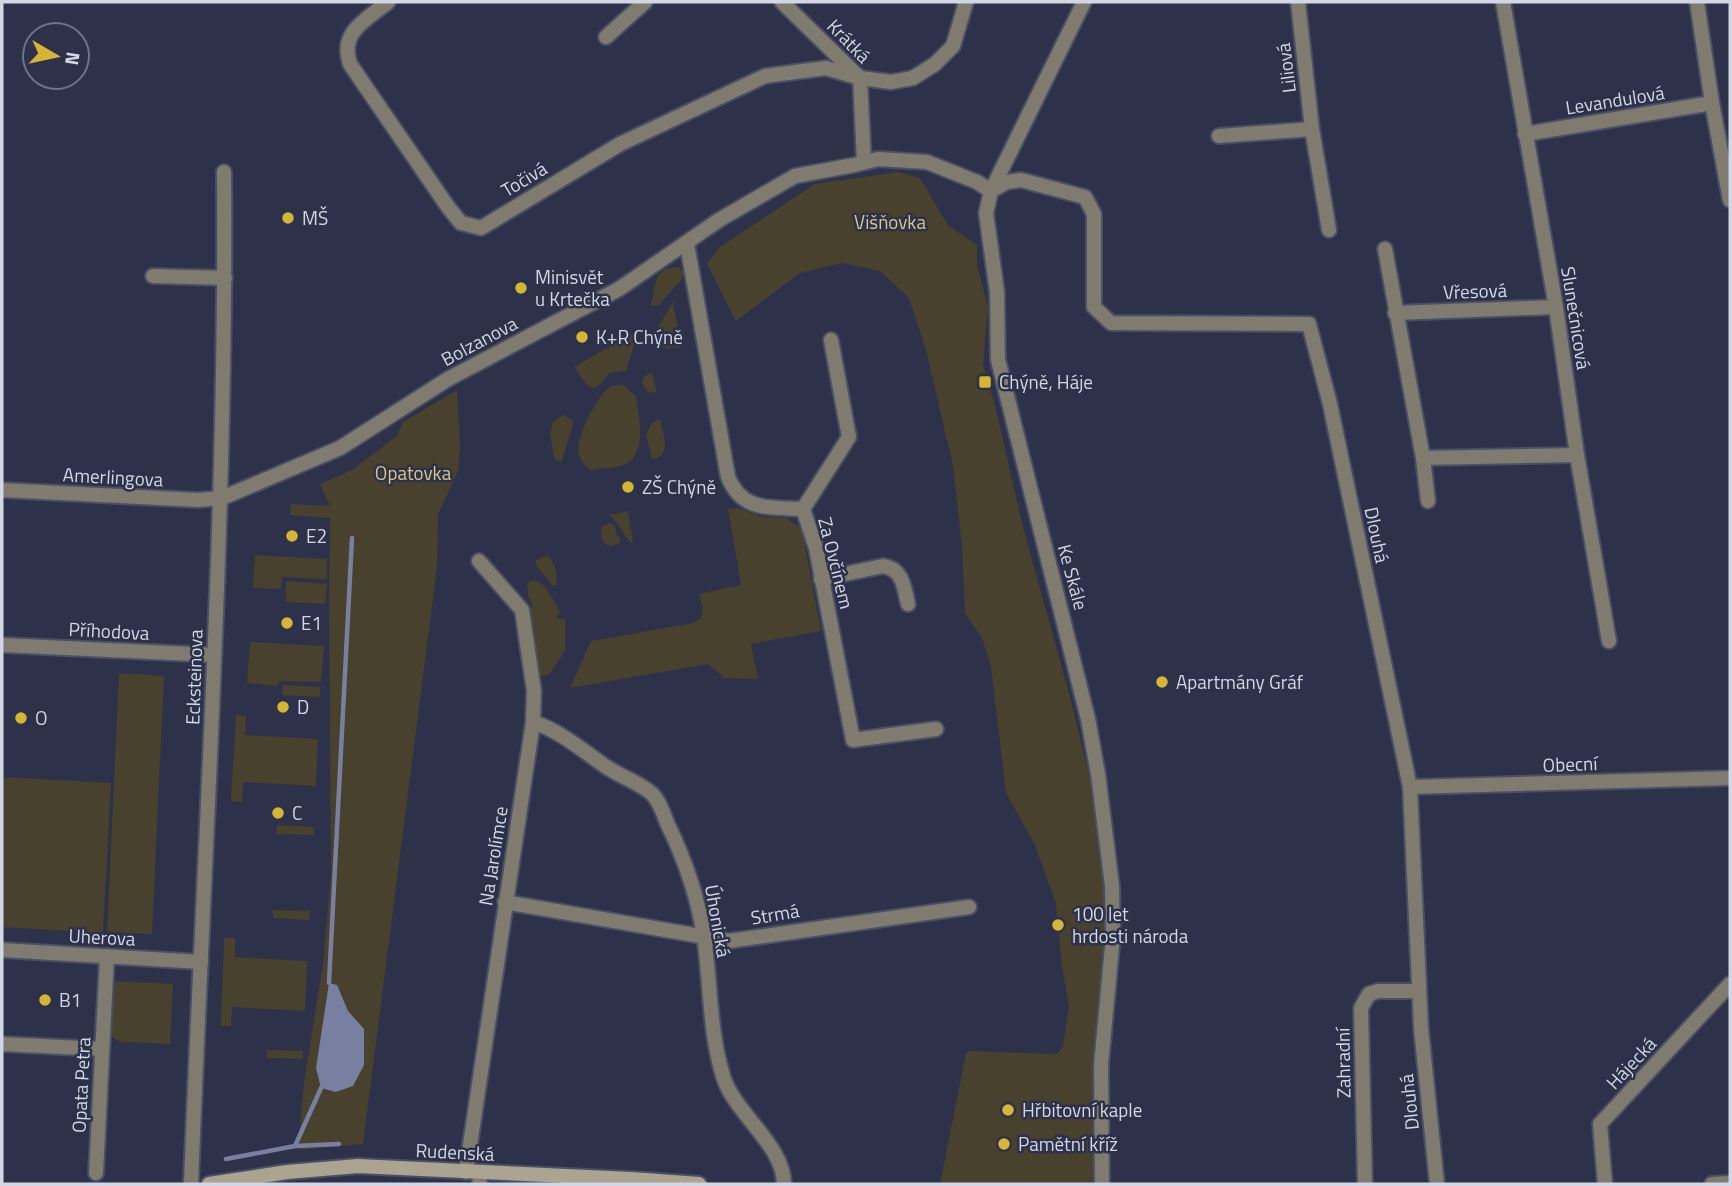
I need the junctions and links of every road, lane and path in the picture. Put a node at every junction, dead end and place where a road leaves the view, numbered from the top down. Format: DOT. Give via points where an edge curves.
graph roads {
  1 [pos="388,2"];
  2 [pos="645,2"];
  3 [pos="782,2"];
  4 [pos="966,2"];
  5 [pos="1084,2"];
  6 [pos="1298,2"];
  7 [pos="1503,2"];
  8 [pos="1697,2"];
  9 [pos="606,37"];
  10 [pos="860,78"];
  11 [pos="1712,103"];
  12 [pos="1312,129"];
  13 [pos="1525,134"];
  14 [pos="1219,136"];
  15 [pos="864,162"];
  16 [pos="224,172"];
  17 [pos="991,191"];
  18 [pos="1730,200"];
  19 [pos="1329,230"];
  20 [pos="687,244"];
  21 [pos="1385,249"];
  22 [pos="153,276"];
  23 [pos="225,278"];
  24 [pos="1556,307"];
  25 [pos="1395,313"];
  26 [pos="831,340"];
  27 [pos="1577,456"];
  28 [pos="1423,458"];
  29 [pos="2,490"];
  30 [pos="222,498"];
  31 [pos="1428,501"];
  32 [pos="803,509"];
  33 [pos="479,561"];
  34 [pos="821,579"];
  35 [pos="908,604"];
  36 [pos="1609,641"];
  37 [pos="2,645"];
  38 [pos="214,655"];
  39 [pos="533,722"];
  40 [pos="936,729"];
  41 [pos="1730,778"];
  42 [pos="1410,787"];
  43 [pos="505,902"];
  44 [pos="969,907"];
  45 [pos="704,936"];
  46 [pos="2,950"];
  47 [pos="107,956"];
  48 [pos="201,962"];
  49 [pos="1730,984"];
  50 [pos="1418,990"];
  51 [pos="2,1044"];
  52 [pos="102,1049"];
  53 [pos="96,1174"];
  54 [pos="475,1176"];
  55 [pos="1730,1182"];
  56 [pos="191,1184"];
  57 [pos="209,1184"];
  58 [pos="699,1184"];
  59 [pos="784,1184"];
  60 [pos="1102,1184"];
  61 [pos="1365,1184"];
  62 [pos="1437,1184"];
  63 [pos="1605,1184"];
  64 [pos="1712,1184"];
  1 -- 10 [label="street, Točivá" via="351,33 346,53 350,64 448,207 461,223 481,228 620,144 765,76 826,68"];
  2 -- 9 [label="street"];
  3 -- 10 [label="street, Krátká"];
  4 -- 10 [label="street, Točivá" via="953,46 935,64 913,78 891,82"];
  5 -- 17 [label="street, Ke Skále"];
  6 -- 12 [label="street, Liliová"];
  7 -- 13 [label="street, Slunečnicová"];
  8 -- 11 [label="street"];
  10 -- 15 [label="street, Krátká"];
  11 -- 13 [label="street, Levandulová"];
  11 -- 18 [label="street"];
  12 -- 14 [label="street"];
  12 -- 19 [label="street, Liliová"];
  13 -- 24 [label="street, Slunečnicová"];
  15 -- 17 [label="street, Bolzanova" via="927,162"];
  15 -- 20 [label="street, Bolzanova" via="795,176"];
  16 -- 23 [label="street, Ecksteinova"];
  17 -- 42 [label="street, Dlouhá" via="1021,180 1085,197 1094,214 1094,307 1111,323 1308,324 1330,404"];
  17 -- 60 [label="street, Ke Skále" via="986,213 997,292 998,360 1088,719 1112,886 1113,936 1101,1065"];
  20 -- 30 [label="street, Bolzanova" via="619,289 448,379 340,447"];
  20 -- 32 [label="street, Za Ovčínem" via="733,490 757,506"];
  21 -- 25 [label="street"];
  22 -- 23 [label="street"];
  23 -- 30 [label="street, Ecksteinova"];
  24 -- 25 [label="street, Vřesová"];
  24 -- 27 [label="street, Slunečnicová"];
  25 -- 28 [label="street"];
  26 -- 32 [label="street" via="849,437"];
  27 -- 28 [label="street"];
  27 -- 36 [label="street, Slunečnicová"];
  28 -- 31 [label="street"];
  29 -- 30 [label="street, Amerlingova"];
  30 -- 38 [label="street, Ecksteinova"];
  32 -- 34 [label="street, Za Ovčínem"];
  33 -- 39 [label="street, Na Jarolímce" via="522,610 534,691"];
  34 -- 35 [label="street" via="891,567 903,581"];
  34 -- 40 [label="street, Za Ovčínem" via="853,740"];
  37 -- 38 [label="street, Příhodova"];
  38 -- 48 [label="street, Ecksteinova"];
  39 -- 43 [label="street, Na Jarolímce"];
  39 -- 45 [label="street, Úhonická" via="550,727 617,775 653,793 690,873"];
  41 -- 42 [label="street, Obecní"];
  42 -- 50 [label="street, Dlouhá"];
  43 -- 45 [label="street, Strmá"];
  43 -- 54 [label="street, Na Jarolímce"];
  44 -- 45 [label="street, Strmá" via="729,941"];
  45 -- 59 [label="street, Úhonická" via="718,1059 727,1085 779,1161"];
  46 -- 47 [label="street, Uherova"];
  47 -- 48 [label="street, Uherova"];
  47 -- 52 [label="street, Opata Petra"];
  48 -- 56 [label="street, Ecksteinova"];
  49 -- 63 [label="street, Hájecká" via="1601,1124"];
  50 -- 61 [label="street, Zahradní" via="1378,991 1369,994 1361,1008"];
  50 -- 62 [label="street, Dlouhá"];
  51 -- 52 [label="street"];
  52 -- 53 [label="street, Opata Petra"];
  54 -- 57 [label="street, Rudenská" via="358,1167"];
  54 -- 58 [label="street, Rudenská"];
  55 -- 64 [label="street"];
}
